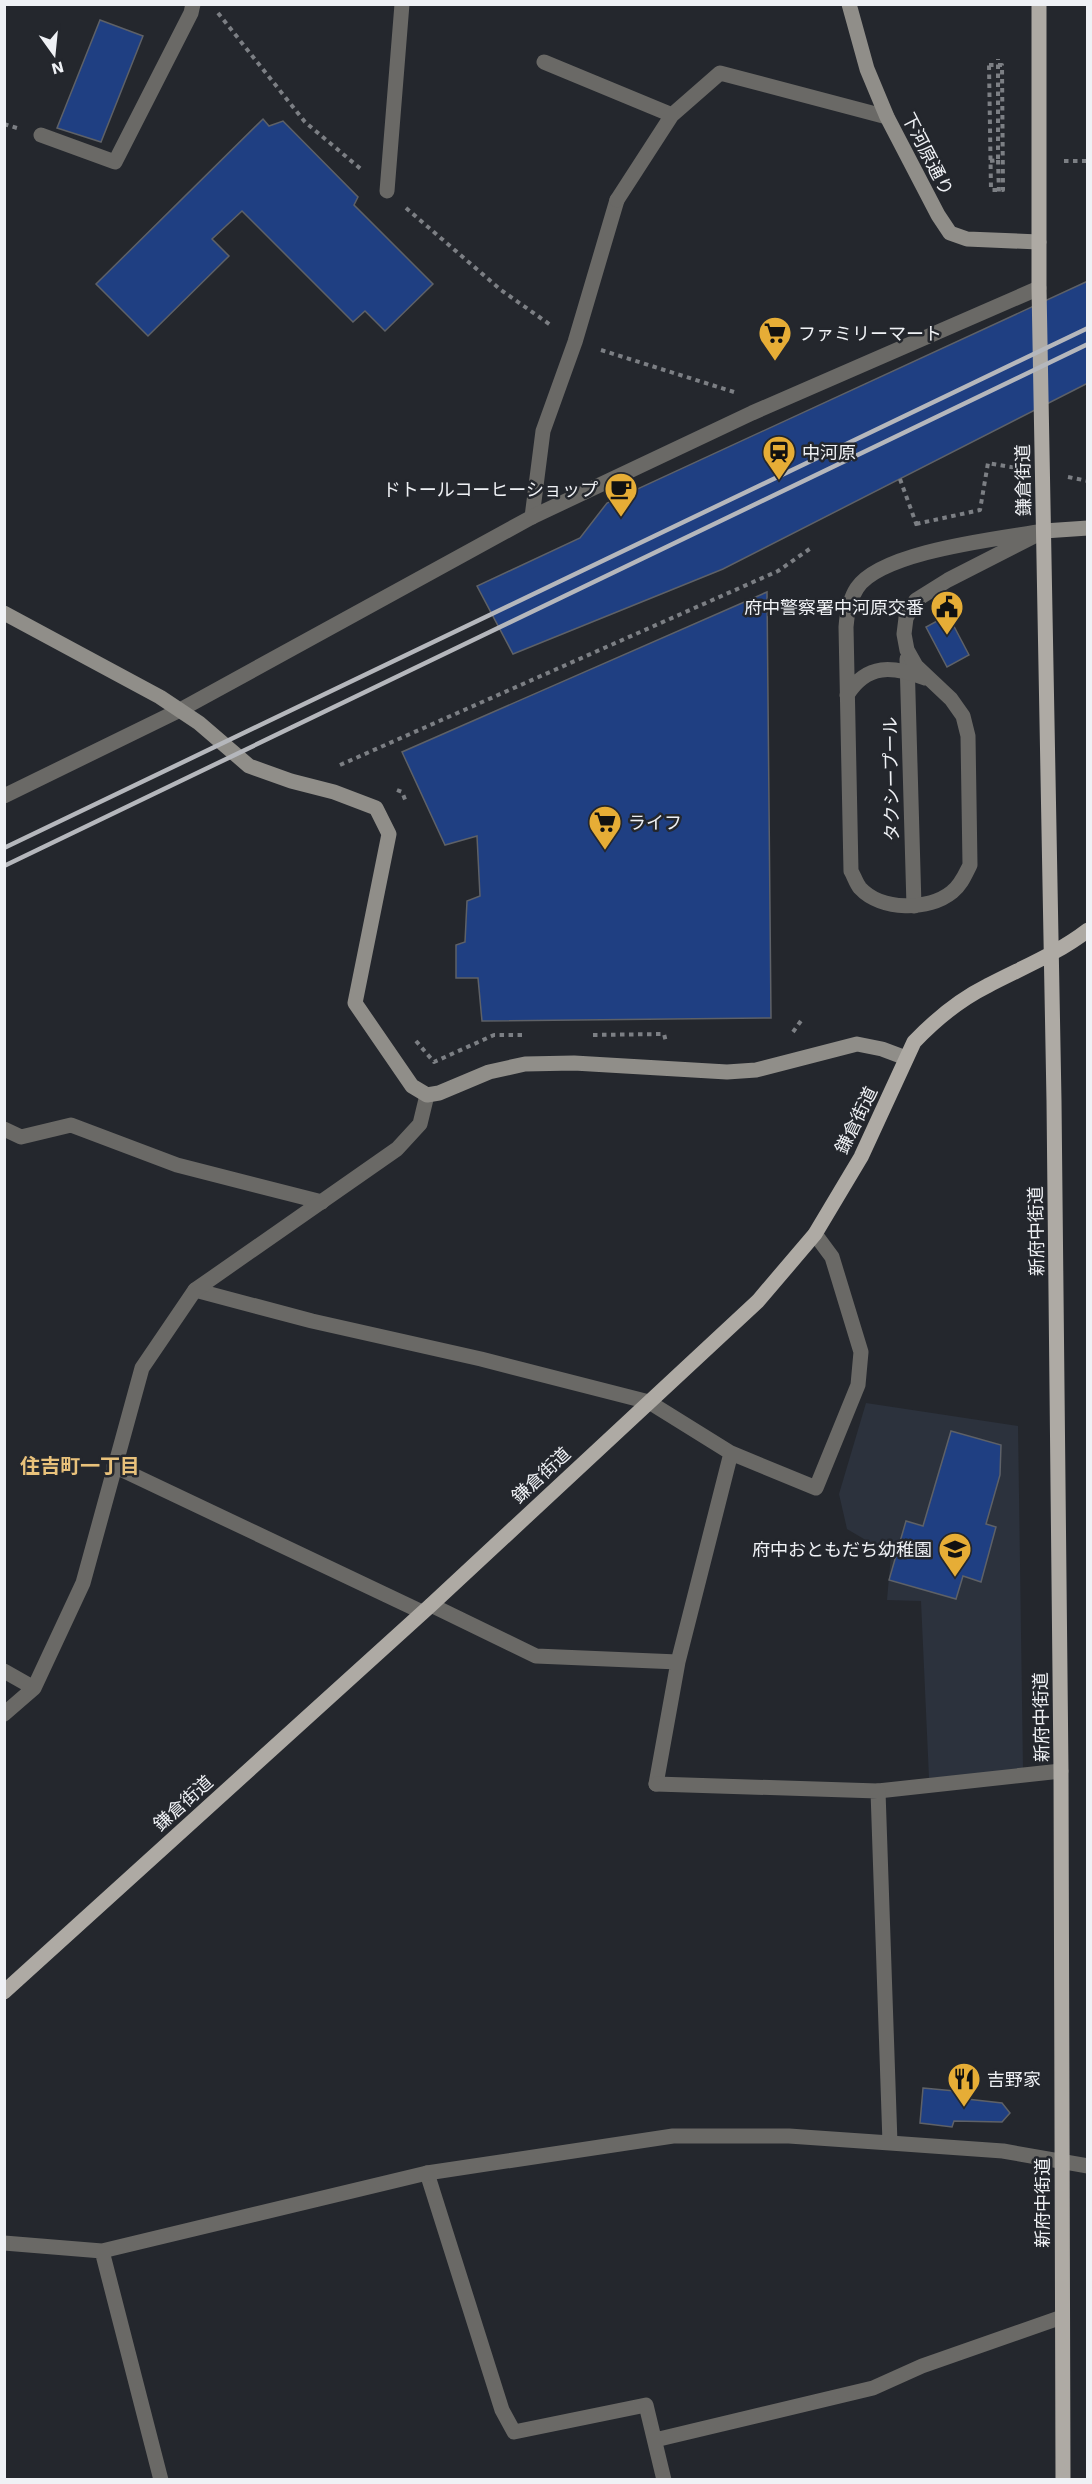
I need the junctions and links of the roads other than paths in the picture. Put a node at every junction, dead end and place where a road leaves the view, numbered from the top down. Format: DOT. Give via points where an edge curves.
graph roads {
  1 [pos="193,4"];
  2 [pos="402,4"];
  3 [pos="849,4"];
  4 [pos="1039,4"];
  5 [pos="544,62"];
  6 [pos="672,116"];
  7 [pos="886,117"];
  8 [pos="40,135"];
  9 [pos="387,191"];
  10 [pos="1039,242"];
  11 [pos="1039,288"];
  12 [pos="532,517"];
  13 [pos="1088,528"];
  14 [pos="1044,531"];
  15 [pos="4,614"];
  16 [pos="907,650"];
  17 [pos="908,671"];
  18 [pos="929,680"];
  19 [pos="847,695"];
  20 [pos="180,710"];
  21 [pos="4,796"];
  22 [pos="914,906"];
  23 [pos="1088,930"];
  24 [pos="1051,955"];
  25 [pos="906,1058"];
  26 [pos="426,1095"];
  27 [pos="4,1129"];
  28 [pos="322,1202"];
  29 [pos="815,1234"];
  30 [pos="195,1290"];
  31 [pos="649,1401"];
  32 [pos="731,1453"];
  33 [pos="114,1466"];
  34 [pos="427,1609"];
  35 [pos="678,1662"];
  36 [pos="4,1671"];
  37 [pos="34,1688"];
  38 [pos="4,1714"];
  39 [pos="1060,1772"];
  40 [pos="878,1791"];
  41 [pos="4,1992"];
  42 [pos="890,2143"];
  43 [pos="1062,2160"];
  44 [pos="1088,2166"];
  45 [pos="427,2173"];
  46 [pos="4,2243"];
  47 [pos="102,2251"];
  48 [pos="1062,2317"];
  49 [pos="655,2440"];
  50 [pos="161,2480"];
  51 [pos="664,2480"];
  52 [pos="1063,2480"];
  1 -- 8 [label="street" via="115,162"];
  2 -- 9 [label="street"];
  3 -- 7 [label="street, 下河原通り" via="867,69"];
  4 -- 10 [label="main road, 鎌倉街道"];
  5 -- 6 [label="street"];
  6 -- 7 [label="street" via="720,73"];
  6 -- 12 [label="street" via="616,200 575,342 543,431"];
  7 -- 10 [label="street, 下河原通り" via="950,233 967,240"];
  10 -- 11 [label="main road, 鎌倉街道"];
  11 -- 12 [label="street" via="774,404"];
  11 -- 14 [label="main road, 鎌倉街道"];
  12 -- 20 [label="street"];
  13 -- 14 [label="street"];
  14 -- 16 [label="street, タクシープール" via="916,600 906,618"];
  14 -- 19 [label="street" via="909,558 867,579 848,607"];
  14 -- 24 [label="main road, 鎌倉街道"];
  15 -- 20 [label="street"];
  16 -- 17 [label="street, タクシープール"];
  16 -- 18 [label="street"];
  17 -- 18 [label="street"];
  17 -- 19 [label="street" via="875,670 854,683"];
  17 -- 22 [label="street, タクシープール"];
  18 -- 22 [label="street" via="963,716 968,736 970,865 964,880 951,893 929,904"];
  19 -- 22 [label="street" via="851,871 860,888 875,899"];
  20 -- 21 [label="street"];
  20 -- 26 [label="street" via="249,766 375,807 389,834 355,1003 412,1086"];
  23 -- 24 [label="main road, 鎌倉街道"];
  24 -- 25 [label="main road, 鎌倉街道" via="985,987 944,1013 914,1042"];
  24 -- 39 [label="main road, 新府中街道"];
  25 -- 26 [label="street" via="857,1044 756,1070 727,1072 525,1064 489,1072"];
  25 -- 29 [label="main road, 鎌倉街道" via="861,1157"];
  26 -- 28 [label="street" via="420,1124 398,1149"];
  27 -- 28 [label="street" via="21,1137 71,1125 177,1165"];
  28 -- 30 [label="street"];
  29 -- 31 [label="main road, 鎌倉街道" via="758,1301"];
  29 -- 32 [label="street" via="832,1257 861,1352 858,1385 816,1488"];
  30 -- 31 [label="street"];
  30 -- 33 [label="street" via="142,1368"];
  31 -- 32 [label="street"];
  31 -- 34 [label="main road, 鎌倉街道"];
  32 -- 35 [label="street"];
  33 -- 34 [label="street"];
  33 -- 37 [label="street" via="83,1583"];
  34 -- 35 [label="street" via="536,1656"];
  34 -- 41 [label="main road, 鎌倉街道"];
  35 -- 40 [label="street" via="656,1784"];
  36 -- 37 [label="street"];
  37 -- 38 [label="street"];
  39 -- 40 [label="street"];
  39 -- 43 [label="main road, 新府中街道"];
  40 -- 42 [label="street"];
  42 -- 43 [label="street" via="1004,2151"];
  42 -- 45 [label="street" via="789,2136 673,2136"];
  43 -- 44 [label="street"];
  43 -- 48 [label="main road, 新府中街道"];
  45 -- 47 [label="street"];
  45 -- 49 [label="street" via="502,2410 514,2432 646,2405"];
  46 -- 47 [label="street"];
  47 -- 50 [label="street"];
  48 -- 49 [label="street" via="922,2366 873,2388"];
  48 -- 52 [label="main road, 新府中街道"];
  49 -- 51 [label="street"];
}
